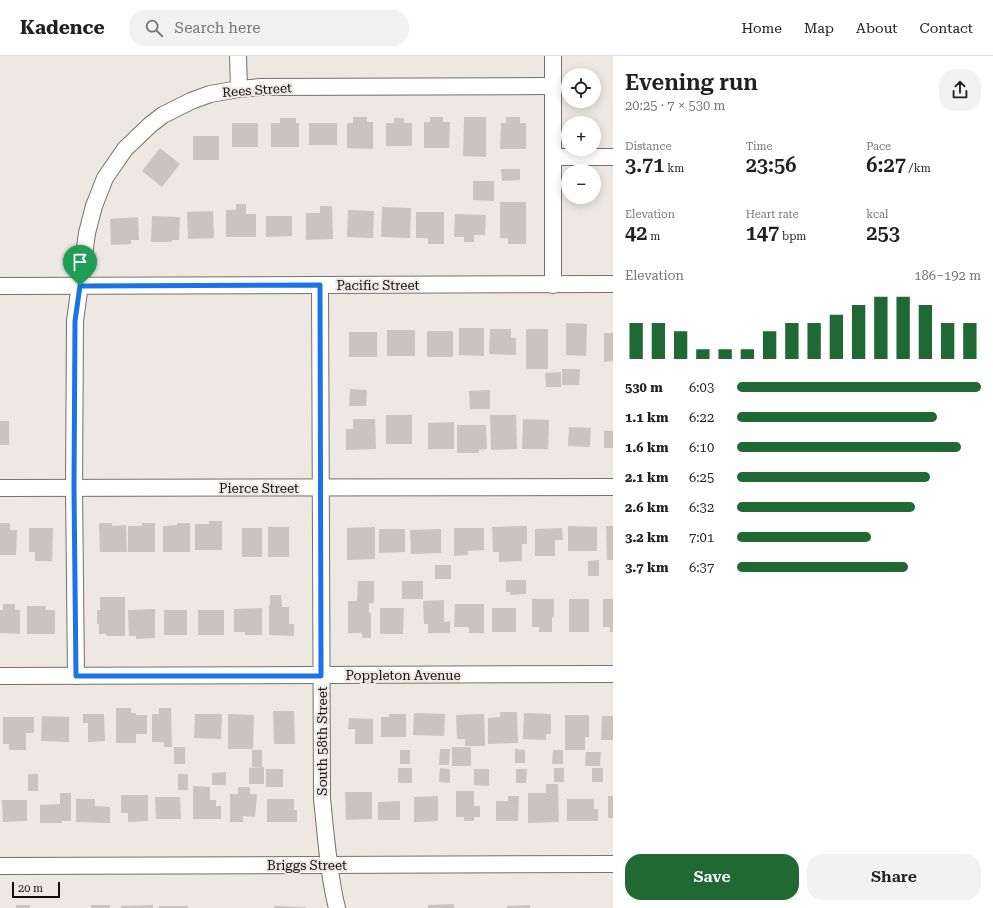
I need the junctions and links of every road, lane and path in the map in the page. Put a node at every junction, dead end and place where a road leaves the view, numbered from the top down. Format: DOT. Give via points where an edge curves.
graph roads {
  1 [pos="238,56"];
  2 [pos="553,56"];
  3 [pos="553,86"];
  4 [pos="238,89"];
  5 [pos="553,157"];
  6 [pos="613,157"];
  7 [pos="613,284"];
  8 [pos="320,285"];
  9 [pos="553,285"];
  10 [pos="0,286"];
  11 [pos="80,286"];
  12 [pos="613,487"];
  13 [pos="0,488"];
  14 [pos="74,488"];
  15 [pos="321,488"];
  16 [pos="613,674"];
  17 [pos="0,676"];
  18 [pos="76,676"];
  19 [pos="321,676"];
  20 [pos="613,864"];
  21 [pos="329,865"];
  22 [pos="0,866"];
  23 [pos="337,908"];
  1 -- 4 [label="street"];
  2 -- 3 [label="street"];
  3 -- 4 [label="street, Rees Street"];
  3 -- 5 [label="street"];
  4 -- 11 [label="street, Rees Street" via="210,94 176,108 150,125 125,149 105,178 94,206 87,233"];
  5 -- 6 [label="street"];
  5 -- 9 [label="street"];
  7 -- 9 [label="street, Pacific Street"];
  8 -- 9 [label="street, Pacific Street"];
  8 -- 11 [label="street, Pacific Street"];
  8 -- 15 [label="street, South 58th Street"];
  10 -- 11 [label="street, Pacific Street"];
  11 -- 14 [label="street, Rees Street" via="75,321"];
  12 -- 15 [label="street, Pierce Street"];
  13 -- 14 [label="street, Pierce Street"];
  14 -- 15 [label="street, Pierce Street"];
  14 -- 18 [label="street, Rees Street"];
  15 -- 19 [label="street, South 58th Street"];
  16 -- 19 [label="street, Poppleton Avenue"];
  17 -- 18 [label="street, Poppleton Avenue"];
  18 -- 19 [label="street, Poppleton Avenue"];
  19 -- 21 [label="street, South 58th Street" via="322,799"];
  20 -- 21 [label="street, Briggs Street"];
  21 -- 22 [label="street, Briggs Street"];
  21 -- 23 [label="street, South 58th Street"];
}
